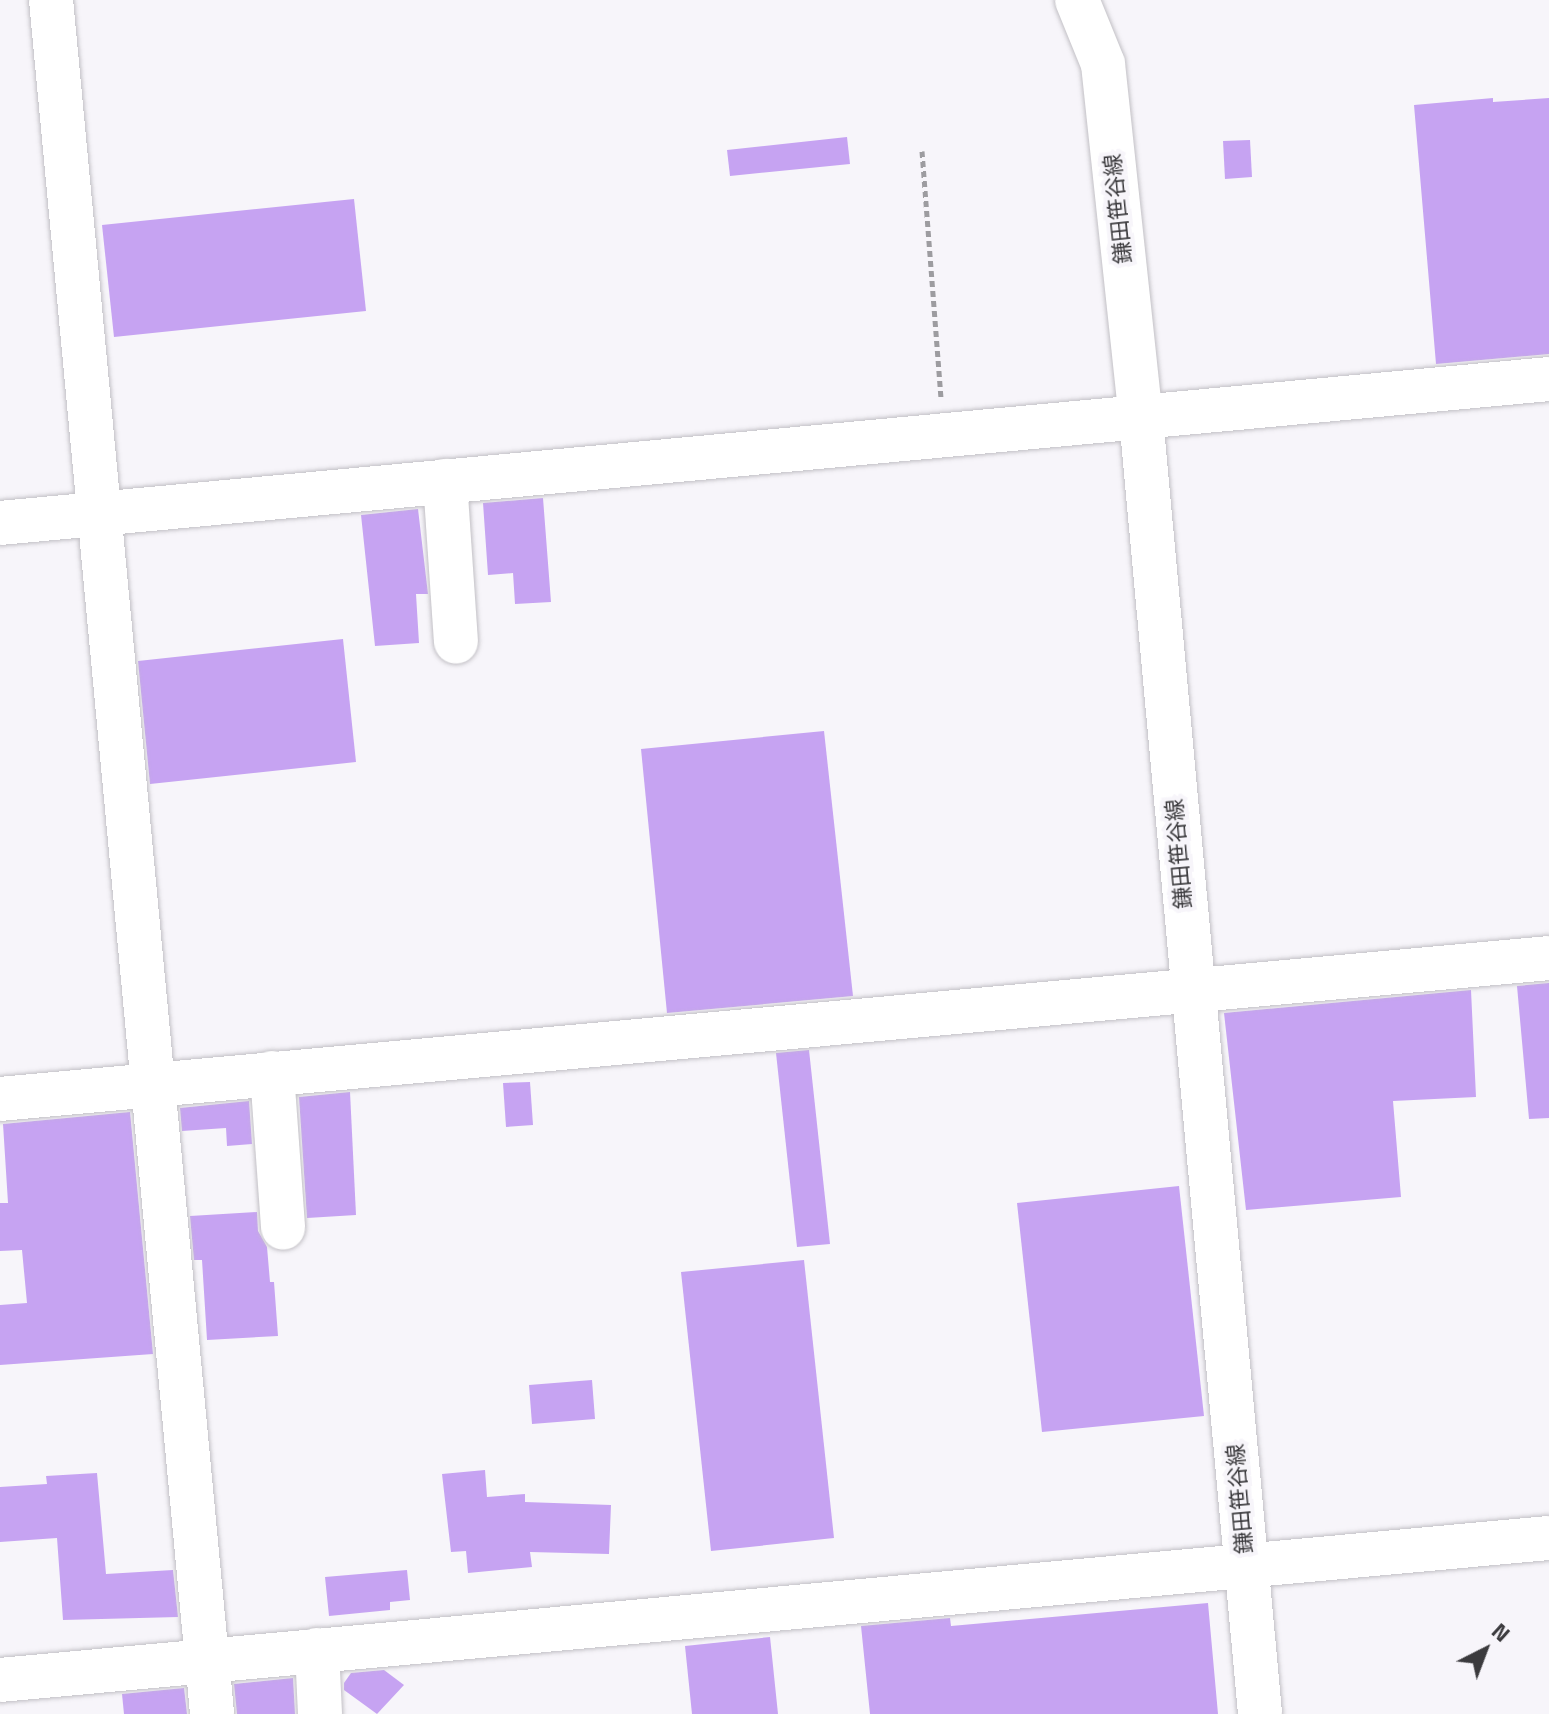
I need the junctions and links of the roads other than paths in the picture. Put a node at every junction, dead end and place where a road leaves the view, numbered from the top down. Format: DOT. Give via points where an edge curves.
graph roads {
  1 [pos="51,0"];
  2 [pos="1085,3"];
  3 [pos="1549,379"];
  4 [pos="1141,418"];
  5 [pos="445,481"];
  6 [pos="103,513"];
  7 [pos="0,523"];
  8 [pos="456,642"];
  9 [pos="1549,958"];
  10 [pos="1191,993"];
  11 [pos="272,1073"];
  12 [pos="149,1083"];
  13 [pos="0,1099"];
  14 [pos="283,1228"];
  15 [pos="1549,1538"];
  16 [pos="1246,1566"];
  17 [pos="317,1650"];
  18 [pos="207,1660"];
  19 [pos="0,1680"];
  20 [pos="212,1714"];
  21 [pos="320,1714"];
  22 [pos="1260,1714"];
  1 -- 6 [label="street"];
  2 -- 4 [label="street, 鎌田笹谷線" via="1103,64"];
  3 -- 4 [label="street"];
  4 -- 5 [label="street"];
  4 -- 10 [label="street, 鎌田笹谷線"];
  5 -- 6 [label="street"];
  5 -- 8 [label="street"];
  6 -- 7 [label="street"];
  6 -- 12 [label="street"];
  9 -- 10 [label="street"];
  10 -- 11 [label="street"];
  10 -- 16 [label="street, 鎌田笹谷線"];
  11 -- 12 [label="street"];
  11 -- 14 [label="street"];
  12 -- 13 [label="street"];
  12 -- 18 [label="street"];
  15 -- 16 [label="street"];
  16 -- 17 [label="street"];
  16 -- 22 [label="street, 鎌田笹谷線"];
  17 -- 18 [label="street"];
  17 -- 21 [label="street"];
  18 -- 19 [label="street"];
  18 -- 20 [label="street"];
}
